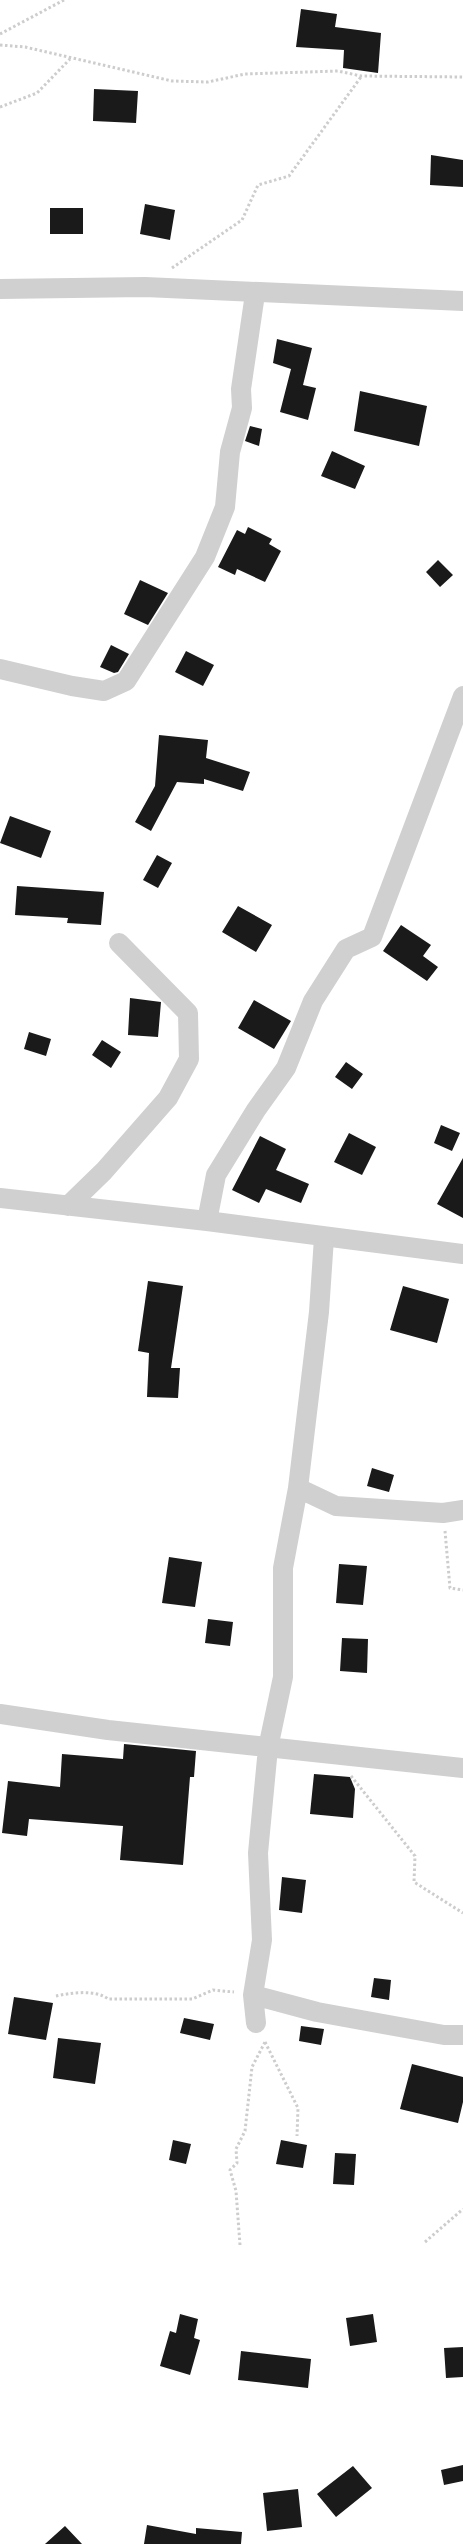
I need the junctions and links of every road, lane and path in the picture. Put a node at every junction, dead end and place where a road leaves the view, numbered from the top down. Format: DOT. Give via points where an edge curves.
graph roads {
  1 [pos="64,0"];
  2 [pos="0,34"];
  3 [pos="0,46"];
  4 [pos="70,58"];
  5 [pos="361,76"];
  6 [pos="463,77"];
  7 [pos="0,107"];
  8 [pos="145,288"];
  9 [pos="0,289"];
  10 [pos="255,294"];
  11 [pos="463,301"];
  12 [pos="0,669"];
  13 [pos="463,696"];
  14 [pos="118,942"];
  15 [pos="0,1198"];
  16 [pos="68,1206"];
  17 [pos="207,1221"];
  18 [pos="324,1238"];
  19 [pos="463,1254"];
  20 [pos="298,1488"];
  21 [pos="453,1512"];
  22 [pos="463,1590"];
  23 [pos="0,1714"];
  24 [pos="268,1748"];
  25 [pos="334,1753"];
  26 [pos="463,1768"];
  27 [pos="463,1913"];
  28 [pos="253,1994"];
  29 [pos="56,1996"];
  30 [pos="256,2023"];
  31 [pos="463,2035"];
  32 [pos="265,2042"];
  33 [pos="297,2136"];
  34 [pos="463,2209"];
  35 [pos="424,2242"];
  36 [pos="240,2245"];
  1 -- 2 [label="path"];
  3 -- 4 [label="path" via="25,47"];
  4 -- 5 [label="path" via="172,81 208,82 245,74 293,72 338,71"];
  4 -- 7 [label="path" via="37,93"];
  5 -- 6 [label="path"];
  5 -- 8 [label="path" via="289,176 258,185 242,220"];
  8 -- 9 [label="street"];
  8 -- 10 [label="street"];
  10 -- 11 [label="street"];
  10 -- 12 [label="street" via="241,389 242,408 230,452 225,507 205,557 126,681 104,691"];
  13 -- 17 [label="street" via="372,937 346,950 313,1001 286,1068 216,1175"];
  14 -- 16 [label="street" via="188,1013 189,1059 168,1098 104,1171"];
  15 -- 16 [label="street"];
  16 -- 17 [label="street"];
  17 -- 18 [label="street"];
  18 -- 19 [label="street"];
  18 -- 20 [label="street" via="319,1312"];
  20 -- 21 [label="street" via="336,1506"];
  20 -- 24 [label="street" via="283,1568 284,1677"];
  21 -- 22 [label="path" via="450,1588"];
  23 -- 24 [label="street"];
  24 -- 25 [label="street"];
  24 -- 28 [label="street" via="258,1853 262,1940"];
  25 -- 26 [label="street"];
  25 -- 27 [label="path" via="415,1856 414,1882"];
  28 -- 29 [label="path" via="213,1990 192,1999 108,1999 103,1995 70,1993"];
  28 -- 30 [label="street"];
  28 -- 31 [label="street" via="317,2012 444,2035"];
  30 -- 32 [label="path"];
  32 -- 33 [label="path" via="298,2108"];
  32 -- 36 [label="path" via="252,2066 245,2131 236,2149 237,2163 230,2170 236,2191"];
  34 -- 35 [label="path"];
}
